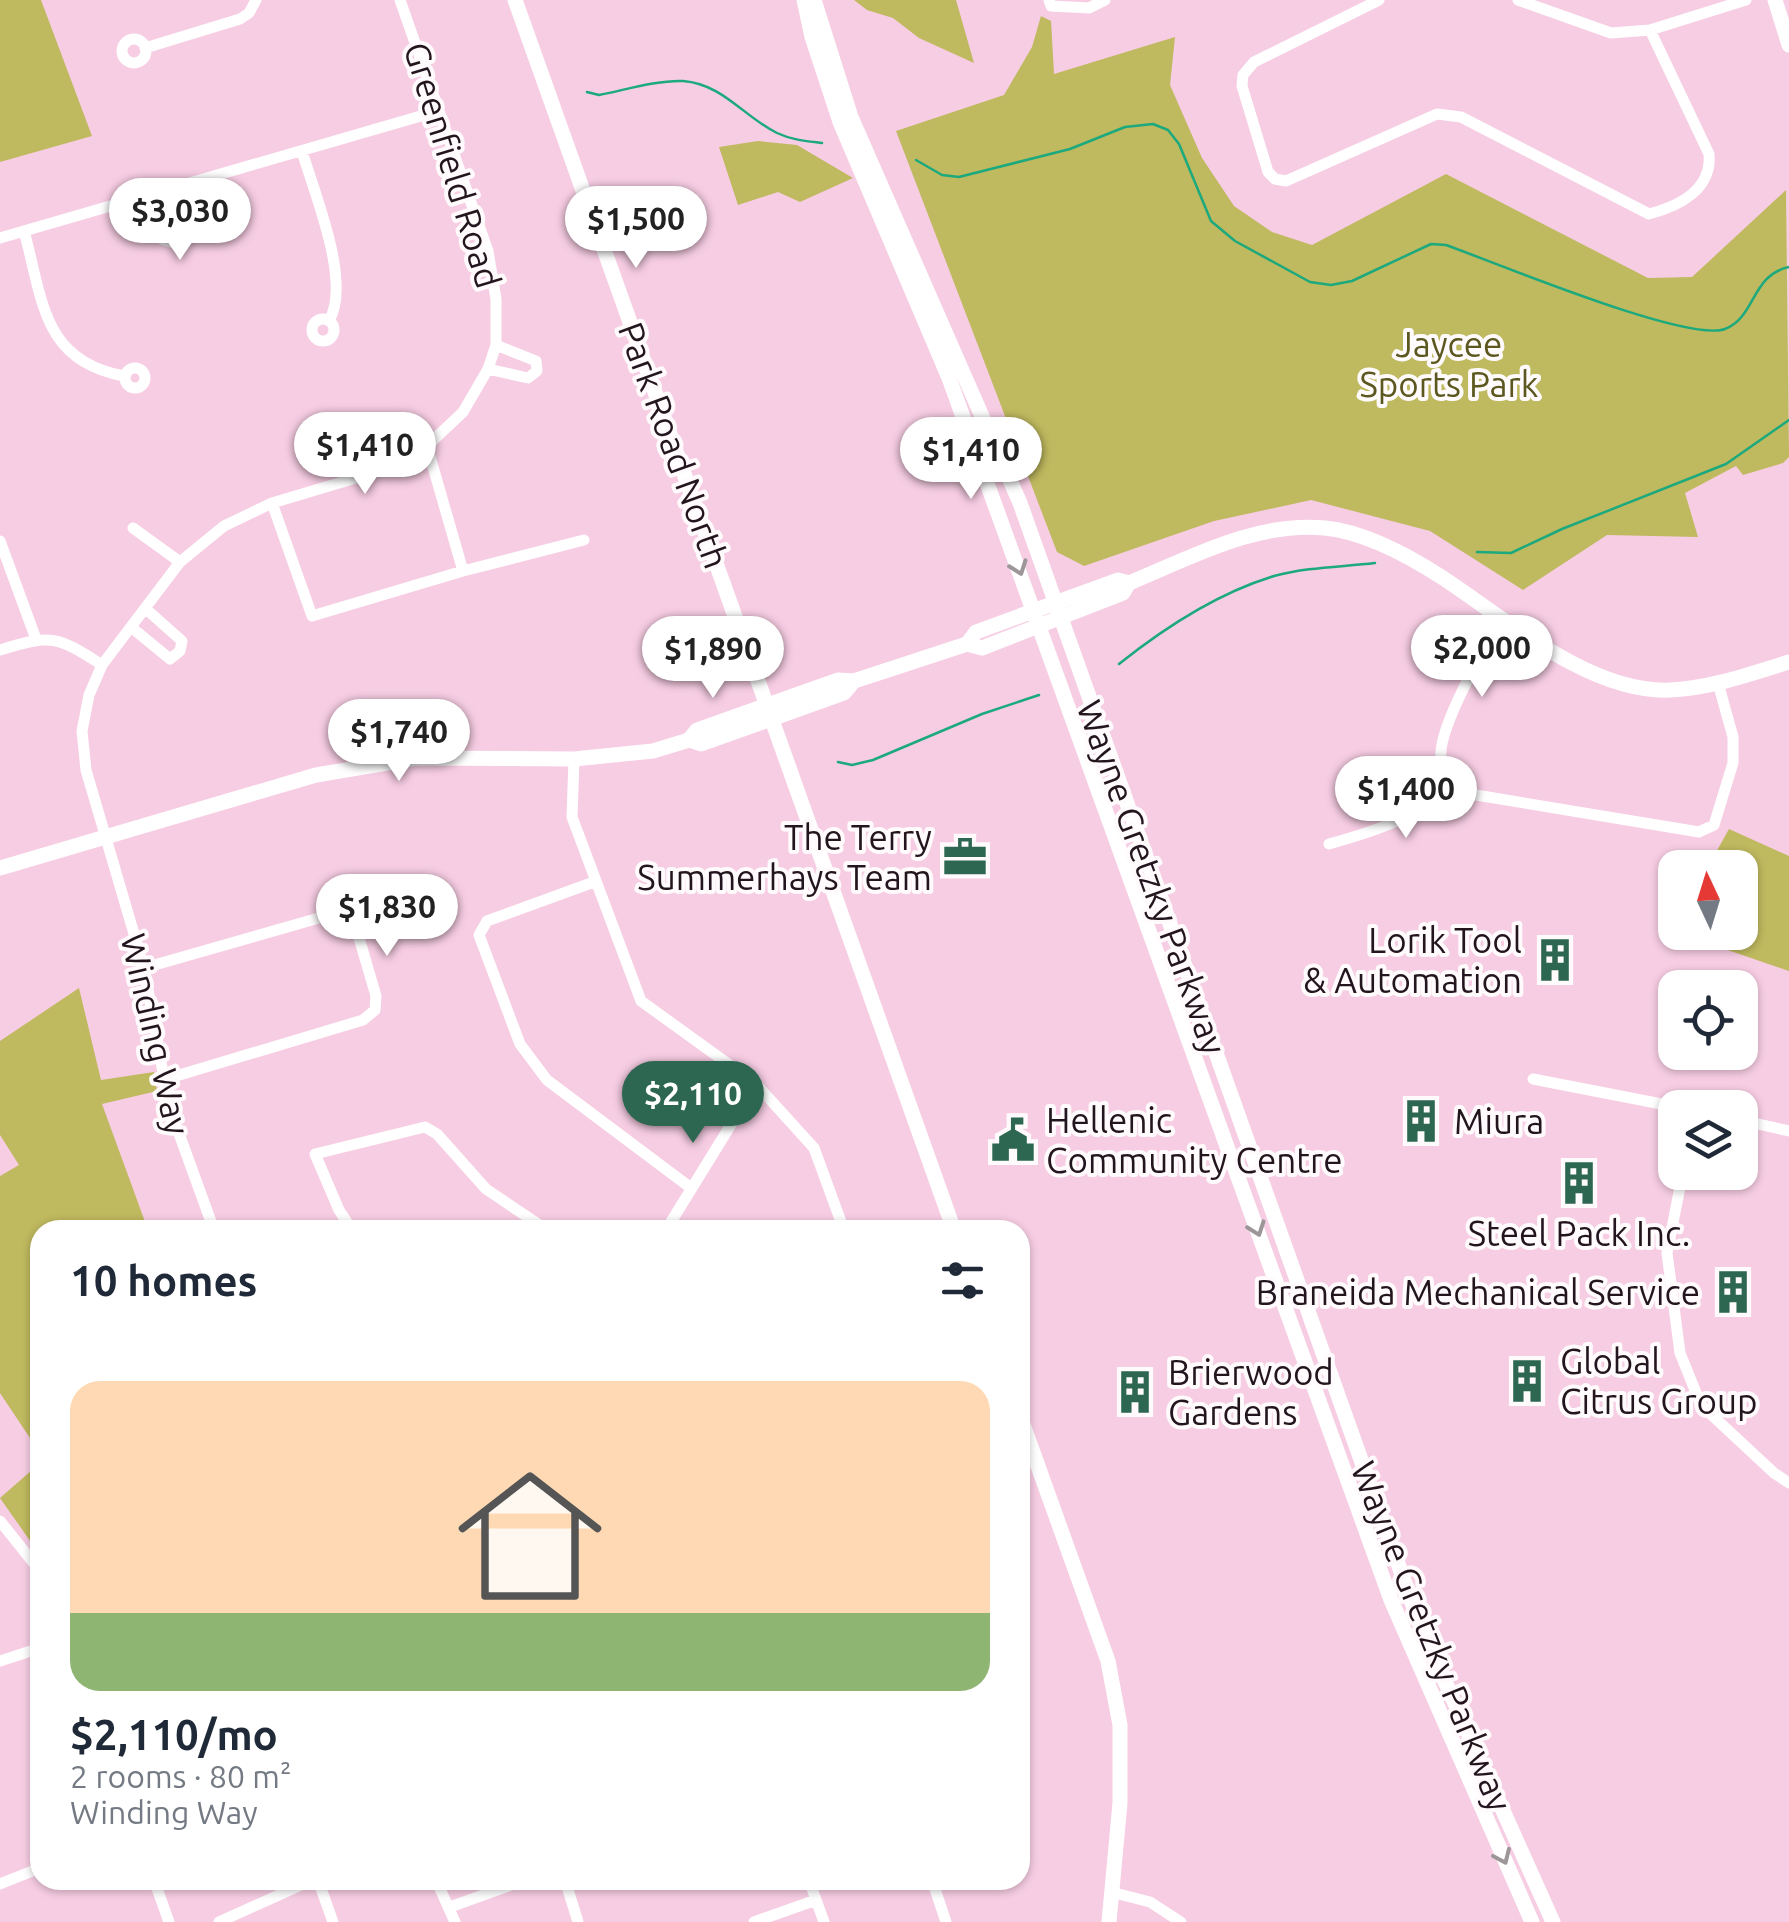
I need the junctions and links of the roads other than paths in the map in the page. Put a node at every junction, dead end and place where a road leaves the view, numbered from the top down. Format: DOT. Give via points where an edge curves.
graph roads {
  1 [pos="256,0"];
  2 [pos="515,0"];
  3 [pos="804,0"];
  4 [pos="814,0"];
  5 [pos="1049,0"];
  6 [pos="1105,0"];
  7 [pos="1378,0"];
  8 [pos="1518,0"];
  9 [pos="1746,0"];
  10 [pos="1775,0"];
  11 [pos="400,1"];
  12 [pos="1650,30"];
  13 [pos="1789,45"];
  14 [pos="146,48"];
  15 [pos="438,112"];
  16 [pos="302,151"];
  17 [pos="170,189"];
  18 [pos="149,195"];
  19 [pos="24,231"];
  20 [pos="0,238"];
  21 [pos="329,321"];
  22 [pos="496,345"];
  23 [pos="488,368"];
  24 [pos="124,376"];
  25 [pos="427,446"];
  26 [pos="272,503"];
  27 [pos="133,528"];
  28 [pos="0,540"];
  29 [pos="584,540"];
  30 [pos="180,562"];
  31 [pos="463,570"];
  32 [pos="146,608"];
  33 [pos="1057,611"];
  34 [pos="1038,618"];
  35 [pos="1504,618"];
  36 [pos="131,626"];
  37 [pos="36,639"];
  38 [pos="0,650"];
  39 [pos="1789,662"];
  40 [pos="102,665"];
  41 [pos="1718,683"];
  42 [pos="770,714"];
  43 [pos="574,758"];
  44 [pos="1456,783"];
  45 [pos="104,836"];
  46 [pos="1329,844"];
  47 [pos="0,868"];
  48 [pos="594,882"];
  49 [pos="144,968"];
  50 [pos="166,1079"];
  51 [pos="1533,1079"];
  52 [pos="756,1084"];
  53 [pos="1658,1103"];
  54 [pos="1758,1124"];
  55 [pos="1789,1131"];
  56 [pos="691,1188"];
  57 [pos="1679,1190"];
  58 [pos="210,1220"];
  59 [pos="346,1220"];
  60 [pos="532,1220"];
  61 [pos="672,1220"];
  62 [pos="840,1220"];
  63 [pos="950,1220"];
  64 [pos="1030,1444"];
  65 [pos="1789,1483"];
  66 [pos="0,1521"];
  67 [pos="30,1558"];
  68 [pos="30,1652"];
  69 [pos="0,1662"];
  70 [pos="30,1872"];
  71 [pos="0,1882"];
  72 [pos="158,1890"];
  73 [pos="292,1890"];
  74 [pos="319,1890"];
  75 [pos="441,1890"];
  76 [pos="497,1890"];
  77 [pos="568,1890"];
  78 [pos="812,1890"];
  79 [pos="935,1890"];
  80 [pos="1111,1892"];
  81 [pos="816,1900"];
  82 [pos="450,1907"];
  83 [pos="169,1922"];
  84 [pos="219,1922"];
  85 [pos="333,1922"];
  86 [pos="456,1922"];
  87 [pos="578,1922"];
  88 [pos="754,1922"];
  89 [pos="824,1922"];
  90 [pos="946,1922"];
  91 [pos="1109,1922"];
  92 [pos="1180,1922"];
  93 [pos="1532,1922"];
  94 [pos="1553,1922"];
  1 -- 14 [label="street" via="240,19"];
  2 -- 42 [label="main road, Park Road North"];
  3 -- 34 [label="main road, Wayne Gretzky Parkway, one-way" via="840,122 949,378"];
  4 -- 33 [label="main road, Wayne Gretzky Parkway" via="851,117 1020,503"];
  5 -- 6 [label="street" via="1052,6 1089,8"];
  7 -- 12 [label="street" via="1254,62 1244,74 1268,172 1276,179 1286,181 1437,114 1461,118 1650,214 1671,208 1690,198 1710,168"];
  8 -- 12 [label="street" via="1611,33"];
  9 -- 12 [label="street"];
  10 -- 13 [label="main road"];
  11 -- 15 [label="street, Greenfield Road"];
  15 -- 16 [label="street"];
  15 -- 22 [label="street, Greenfield Road" via="488,251"];
  16 -- 17 [label="street"];
  16 -- 21 [label="street" via="338,275"];
  17 -- 18 [label="street"];
  17 -- 18 [label="street" via="182,234 174,244 162,239"];
  18 -- 19 [label="street"];
  19 -- 20 [label="street"];
  19 -- 24 [label="street" via="57,340 82,363"];
  22 -- 23 [label="street, Greenfield Road"];
  22 -- 23 [label="street" via="536,361 536,371 528,378"];
  23 -- 25 [label="street, Greenfield Road" via="463,412"];
  25 -- 26 [label="street, Greenfield Road" via="386,469"];
  25 -- 31 [label="street"];
  26 -- 30 [label="street, Greenfield Road" via="224,526"];
  26 -- 31 [label="street" via="312,616"];
  27 -- 30 [label="street"];
  28 -- 37 [label="street"];
  29 -- 31 [label="street"];
  30 -- 32 [label="street, Greenfield Road"];
  32 -- 36 [label="street, Greenfield Road"];
  32 -- 36 [label="street" via="182,641 180,651 170,658"];
  33 -- 34 [label="main road"];
  33 -- 35 [label="main road" via="1123,593 1129,584 1258,534 1327,528 1413,558"];
  33 -- 94 [label="main road, Wayne Gretzky Parkway" via="1421,1628"];
  34 -- 42 [label="main road" via="976,632 967,644 854,681 838,680"];
  34 -- 93 [label="main road, Wayne Gretzky Parkway, one-way" via="1391,1600"];
  35 -- 41 [label="main road" via="1586,672 1626,686 1669,690"];
  35 -- 44 [label="street" via="1444,733 1441,759"];
  36 -- 40 [label="street, Greenfield Road"];
  37 -- 38 [label="street"];
  37 -- 40 [label="street" via="68,644"];
  39 -- 41 [label="main road"];
  40 -- 45 [label="street, Greenfield Road" via="82,731"];
  41 -- 44 [label="street" via="1733,762 1714,825 1699,832 1470,794"];
  42 -- 43 [label="main road" via="697,730 689,740 654,751"];
  42 -- 63 [label="main road, Park Road North"];
  43 -- 45 [label="main road" via="417,758 316,775"];
  43 -- 48 [label="street" via="572,818"];
  44 -- 46 [label="street" via="1390,826"];
  45 -- 47 [label="main road"];
  45 -- 49 [label="street, Winding Way"];
  48 -- 52 [label="street" via="641,1001"];
  48 -- 56 [label="street" via="487,921 479,935 520,1044 547,1080"];
  49 -- 50 [label="street, Winding Way"];
  49 -- 50 [label="street" via="334,912 355,924 376,996 373,1014 363,1020"];
  50 -- 58 [label="street, Winding Way" via="174,1123"];
  51 -- 53 [label="street"];
  52 -- 56 [label="street"];
  52 -- 62 [label="street" via="814,1148"];
  54 -- 55 [label="street"];
  56 -- 61 [label="street"];
  57 -- 65 [label="street" via="1667,1254 1680,1353 1701,1405"];
  59 -- 60 [label="street" via="315,1154 419,1126 437,1134 486,1189"];
  64 -- 80 [label="main road" via="1108,1661 1120,1725"];
  66 -- 67 [label="street"];
  68 -- 69 [label="street"];
  70 -- 71 [label="street"];
  72 -- 83 [label="street"];
  73 -- 84 [label="street"];
  74 -- 85 [label="street"];
  75 -- 82 [label="street"];
  76 -- 82 [label="street"];
  77 -- 87 [label="street"];
  78 -- 81 [label="street"];
  79 -- 90 [label="street"];
  80 -- 91 [label="main road"];
  80 -- 92 [label="street" via="1150,1902"];
  81 -- 88 [label="street"];
  81 -- 89 [label="street"];
  82 -- 86 [label="street"];
}
